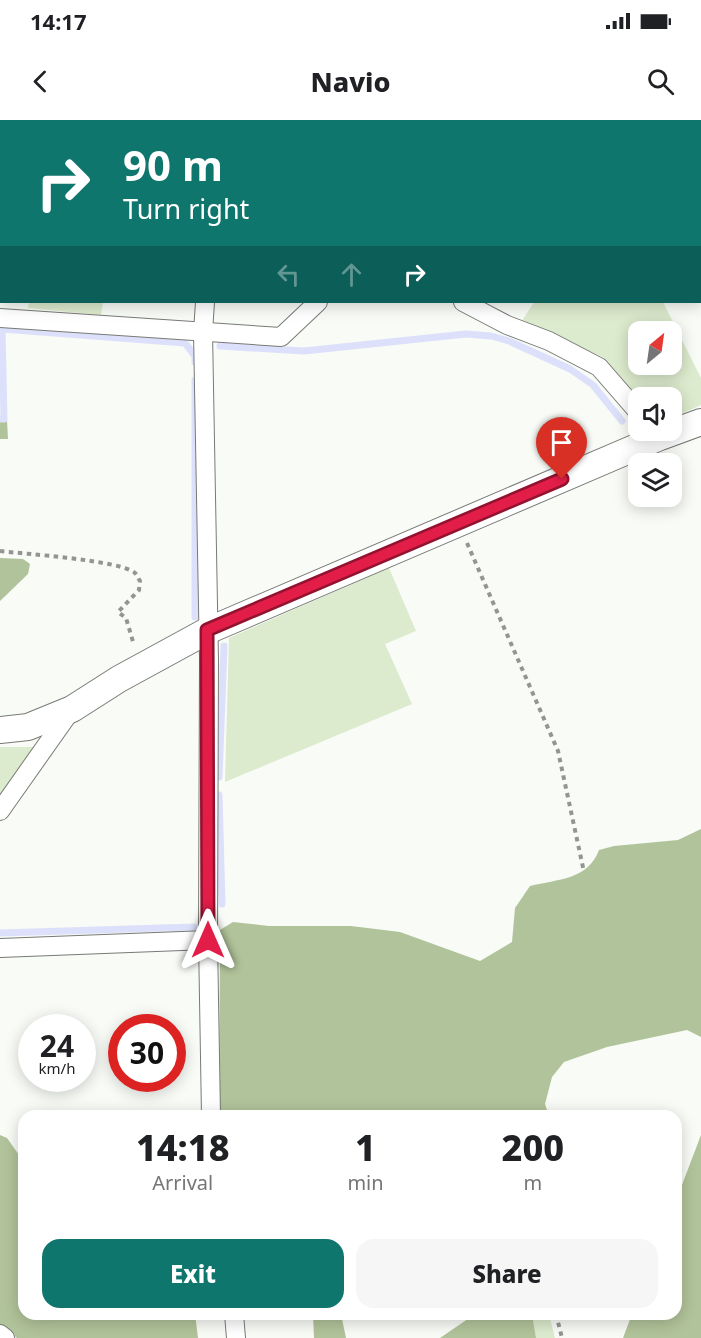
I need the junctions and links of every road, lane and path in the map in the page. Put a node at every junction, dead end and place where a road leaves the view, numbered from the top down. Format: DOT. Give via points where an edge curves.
graph roads {
  1 [pos="205,303"];
  2 [pos="317,303"];
  3 [pos="465,303"];
  4 [pos="0,318"];
  5 [pos="203,332"];
  6 [pos="628,400"];
  7 [pos="701,422"];
  8 [pos="682,427"];
  9 [pos="641,441"];
  10 [pos="458,523"];
  11 [pos="0,551"];
  12 [pos="207,630"];
  13 [pos="144,665"];
  14 [pos="72,709"];
  15 [pos="0,730"];
  16 [pos="0,811"];
  17 [pos="585,872"];
  18 [pos="208,940"];
  19 [pos="0,948"];
  20 [pos="211,1110"];
  21 [pos="234,1320"];
  22 [pos="558,1320"];
  23 [pos="0,1334"];
  24 [pos="5,1338"];
  25 [pos="236,1338"];
  26 [pos="562,1338"];
  1 -- 5 [label="street"];
  2 -- 5 [label="street" via="281,337"];
  3 -- 6 [label="street" via="599,367"];
  4 -- 5 [label="street"];
  5 -- 12 [label="street"];
  7 -- 8 [label="street"];
  9 -- 10 [label="street"];
  10 -- 12 [label="street"];
  10 -- 17 [label="path" via="558,751"];
  11 -- 13 [label="path" via="61,557 122,567 135,573 140,581 139,590 118,612 126,618"];
  12 -- 13 [label="street"];
  12 -- 18 [label="street"];
  13 -- 14 [label="street"];
  14 -- 15 [label="street" via="28,727"];
  14 -- 16 [label="street"];
  18 -- 19 [label="street"];
  18 -- 20 [label="street"];
  21 -- 25 [label="street"];
  22 -- 26 [label="path"];
  23 -- 24 [label="street"];
}
